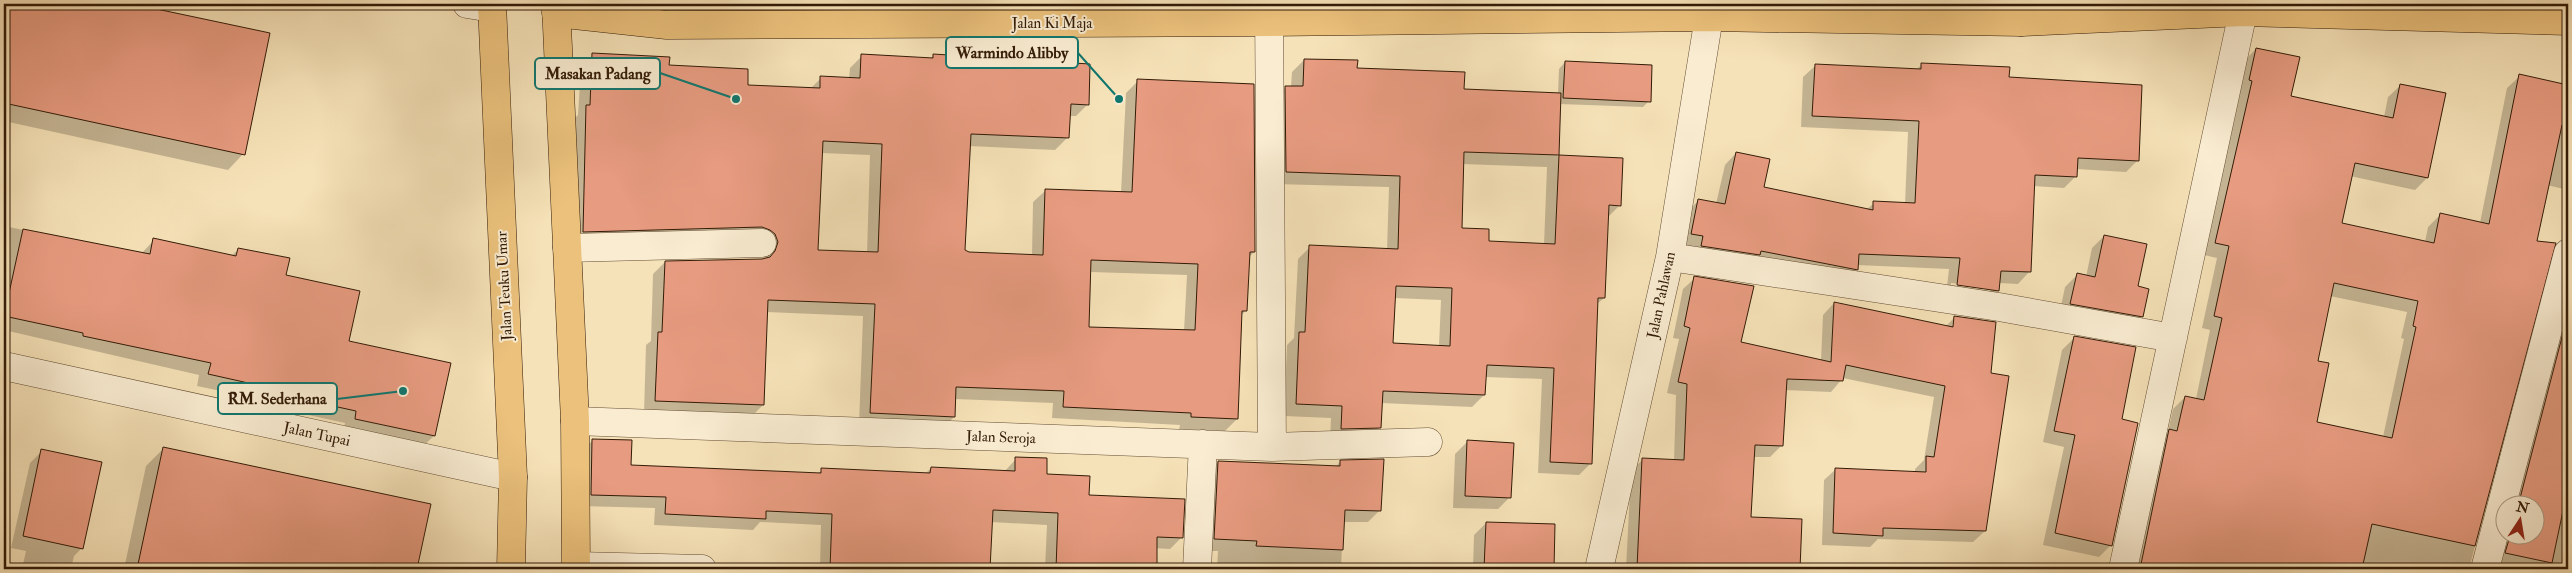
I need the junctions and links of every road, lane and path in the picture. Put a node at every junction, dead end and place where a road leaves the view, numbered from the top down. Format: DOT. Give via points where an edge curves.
graph roads {
  1 [pos="484,5"];
  2 [pos="556,8"];
  3 [pos="1709,10"];
  4 [pos="2243,12"];
  5 [pos="2523,12"];
  6 [pos="1269,13"];
  7 [pos="2021,13"];
  8 [pos="1060,14"];
  9 [pos="2568,21"];
  10 [pos="762,243"];
  11 [pos="567,248"];
  12 [pos="2568,252"];
  13 [pos="1670,257"];
  14 [pos="2173,338"];
  15 [pos="4,366"];
  16 [pos="575,421"];
  17 [pos="1428,442"];
  18 [pos="1203,444"];
  19 [pos="1272,447"];
  20 [pos="512,477"];
  21 [pos="576,568"];
  22 [pos="511,569"];
  23 [pos="702,569"];
  24 [pos="1197,569"];
  25 [pos="1599,569"];
  26 [pos="2123,569"];
  27 [pos="2485,569"];
  1 -- 20 [label="main road, Jalan Teuku Umar"];
  2 -- 8 [label="main road, Jalan Ki Maja" via="667,25"];
  2 -- 11 [label="main road"];
  3 -- 6 [label="main road, Jalan Ki Maja"];
  3 -- 7 [label="main road, Jalan Ki Maja"];
  3 -- 13 [label="street, Jalan Pahlawan"];
  4 -- 5 [label="main road, Jalan Ki Maja"];
  4 -- 7 [label="main road, Jalan Ki Maja"];
  4 -- 14 [label="street"];
  5 -- 9 [label="main road, Jalan Ki Maja"];
  6 -- 8 [label="main road, Jalan Ki Maja"];
  6 -- 19 [label="street"];
  10 -- 11 [label="street"];
  11 -- 16 [label="main road"];
  12 -- 27 [label="street"];
  13 -- 14 [label="street" via="1999,307"];
  13 -- 25 [label="street, Jalan Pahlawan"];
  14 -- 26 [label="street"];
  15 -- 20 [label="street, Jalan Tupai"];
  16 -- 18 [label="street, Jalan Seroja"];
  16 -- 21 [label="main road"];
  17 -- 19 [label="street, Jalan Seroja"];
  18 -- 19 [label="street, Jalan Seroja"];
  18 -- 24 [label="street"];
  20 -- 22 [label="main road, Jalan Teuku Umar"];
  21 -- 23 [label="street"];
}
